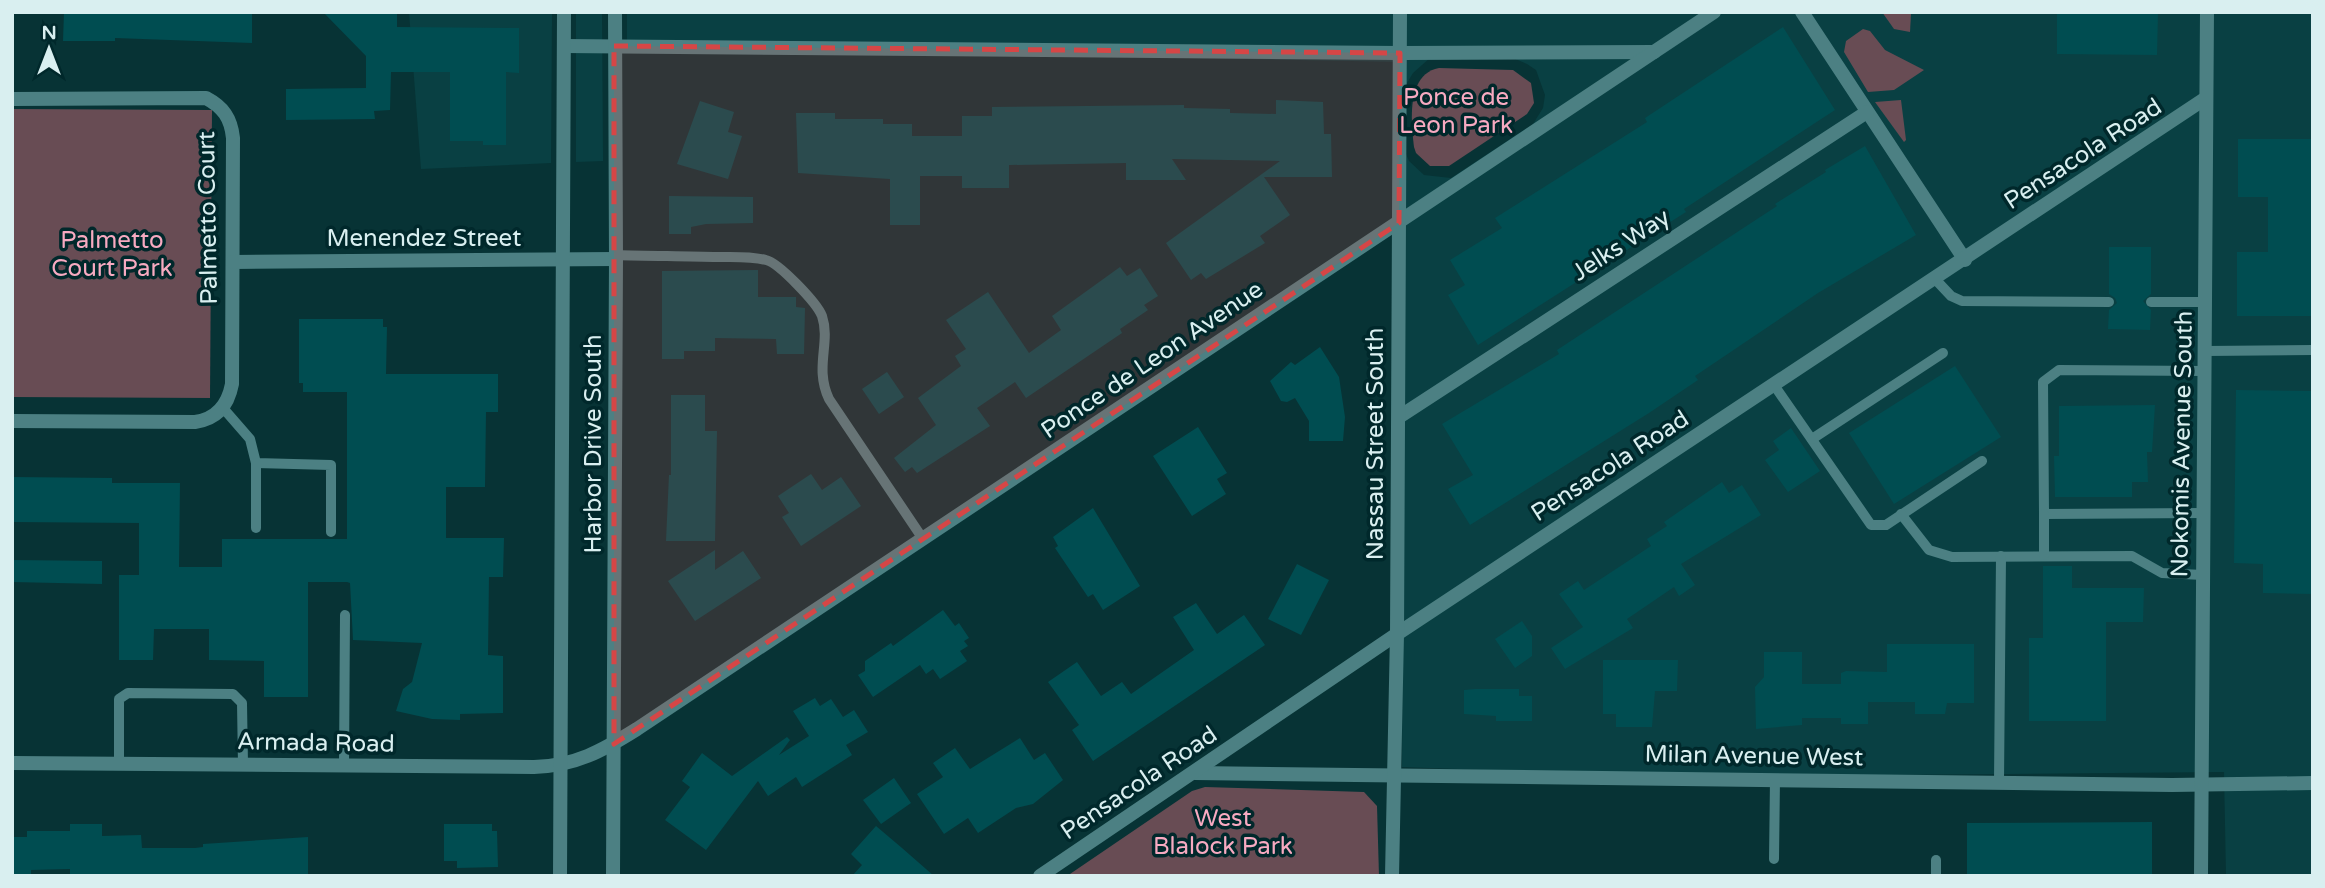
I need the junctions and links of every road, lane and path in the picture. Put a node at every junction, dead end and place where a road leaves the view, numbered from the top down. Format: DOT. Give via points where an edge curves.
graph roads {
  1 [pos="564,12"];
  2 [pos="615,12"];
  3 [pos="1400,12"];
  4 [pos="1714,12"];
  5 [pos="1802,12"];
  6 [pos="2207,12"];
  7 [pos="564,46"];
  8 [pos="614,46"];
  9 [pos="1656,52"];
  10 [pos="1400,53"];
  11 [pos="2206,98"];
  12 [pos="12,99"];
  13 [pos="1867,112"];
  14 [pos="1399,223"];
  15 [pos="617,257"];
  16 [pos="563,260"];
  17 [pos="1965,260"];
  18 [pos="233,262"];
  19 [pos="1935,279"];
  20 [pos="2109,302"];
  21 [pos="2151,302"];
  22 [pos="2206,302"];
  23 [pos="2313,350"];
  24 [pos="2205,351"];
  25 [pos="1943,353"];
  26 [pos="2205,371"];
  27 [pos="1774,385"];
  28 [pos="223,408"];
  29 [pos="1399,417"];
  30 [pos="12,421"];
  31 [pos="1812,439"];
  32 [pos="1982,461"];
  33 [pos="256,463"];
  34 [pos="2204,513"];
  35 [pos="1901,514"];
  36 [pos="2044,514"];
  37 [pos="256,528"];
  38 [pos="331,532"];
  39 [pos="923,539"];
  40 [pos="2044,555"];
  41 [pos="2001,556"];
  42 [pos="2203,575"];
  43 [pos="345,615"];
  44 [pos="1397,634"];
  45 [pos="614,744"];
  46 [pos="12,763"];
  47 [pos="119,764"];
  48 [pos="243,765"];
  49 [pos="344,766"];
  50 [pos="560,766"];
  51 [pos="1195,773"];
  52 [pos="1393,774"];
  53 [pos="1775,779"];
  54 [pos="1999,782"];
  55 [pos="2313,783"];
  56 [pos="2202,784"];
  57 [pos="1774,859"];
  58 [pos="1936,860"];
  59 [pos="560,876"];
  60 [pos="612,876"];
  61 [pos="1040,876"];
  62 [pos="1392,876"];
  63 [pos="1936,876"];
  64 [pos="2201,876"];
  1 -- 7 [label="street, Harbor Drive South"];
  2 -- 8 [label="street, Harbor Drive South"];
  3 -- 10 [label="street, Nassau Street South"];
  4 -- 9 [label="street, Ponce de Leon Avenue"];
  5 -- 13 [label="street"];
  6 -- 11 [label="street, Nokomis Avenue South"];
  7 -- 8 [label="street"];
  7 -- 16 [label="street, Harbor Drive South"];
  8 -- 10 [label="street"];
  8 -- 15 [label="street, Harbor Drive South"];
  9 -- 10 [label="street"];
  9 -- 14 [label="street, Ponce de Leon Avenue"];
  10 -- 14 [label="street, Nassau Street South"];
  11 -- 17 [label="street, Pensacola Road"];
  11 -- 22 [label="street, Nokomis Avenue South"];
  12 -- 18 [label="street, Palmetto Court" via="190,96 217,104 232,123"];
  13 -- 17 [label="street"];
  13 -- 29 [label="street, Jelks Way"];
  14 -- 29 [label="street, Nassau Street South"];
  14 -- 39 [label="street, Ponce de Leon Avenue"];
  15 -- 16 [label="street, Menendez Street"];
  15 -- 39 [label="lane" via="740,257 777,266 823,318 822,385"];
  15 -- 45 [label="street, Harbor Drive South"];
  16 -- 18 [label="street, Menendez Street"];
  16 -- 50 [label="street, Harbor Drive South"];
  17 -- 19 [label="street, Pensacola Road"];
  18 -- 28 [label="street, Palmetto Court" via="232,375"];
  19 -- 20 [label="lane" via="1962,301"];
  19 -- 27 [label="street, Pensacola Road"];
  21 -- 22 [label="lane"];
  22 -- 24 [label="street, Nokomis Avenue South"];
  23 -- 24 [label="lane"];
  24 -- 26 [label="street, Nokomis Avenue South"];
  25 -- 31 [label="lane"];
  26 -- 34 [label="street, Nokomis Avenue South"];
  26 -- 36 [label="lane" via="2059,370 2043,382"];
  27 -- 31 [label="lane"];
  27 -- 44 [label="street, Pensacola Road"];
  28 -- 30 [label="street" via="195,422"];
  28 -- 33 [label="lane" via="250,439"];
  29 -- 44 [label="street, Nassau Street South"];
  31 -- 35 [label="lane" via="1871,524 1886,525"];
  32 -- 35 [label="lane"];
  33 -- 37 [label="lane"];
  33 -- 38 [label="lane" via="331,465"];
  34 -- 36 [label="lane"];
  34 -- 42 [label="street, Nokomis Avenue South"];
  35 -- 41 [label="lane" via="1928,550 1952,557"];
  36 -- 40 [label="lane"];
  39 -- 45 [label="street, Ponce de Leon Avenue"];
  40 -- 41 [label="lane"];
  40 -- 42 [label="lane" via="2132,556 2162,573"];
  41 -- 54 [label="lane"];
  42 -- 56 [label="street, Nokomis Avenue South"];
  43 -- 49 [label="lane"];
  44 -- 51 [label="street, Pensacola Road"];
  44 -- 52 [label="street, Nassau Street South"];
  45 -- 50 [label="street, Armada Road" via="589,758"];
  45 -- 60 [label="street, Harbor Drive South"];
  46 -- 47 [label="street, Armada Road"];
  47 -- 48 [label="street, Armada Road"];
  47 -- 48 [label="lane" via="119,699 141,693 233,694 242,703"];
  48 -- 49 [label="street, Armada Road"];
  49 -- 50 [label="street, Armada Road"];
  50 -- 59 [label="street, Harbor Drive South"];
  51 -- 52 [label="street, Milan Avenue West"];
  51 -- 61 [label="street, Pensacola Road"];
  52 -- 53 [label="street, Milan Avenue West"];
  52 -- 62 [label="street, Nassau Street South"];
  53 -- 54 [label="street, Milan Avenue West"];
  53 -- 57 [label="lane"];
  54 -- 56 [label="street, Milan Avenue West"];
  55 -- 56 [label="street, Milan Avenue West"];
  56 -- 64 [label="street, Nokomis Avenue South"];
  58 -- 63 [label="lane"];
}
